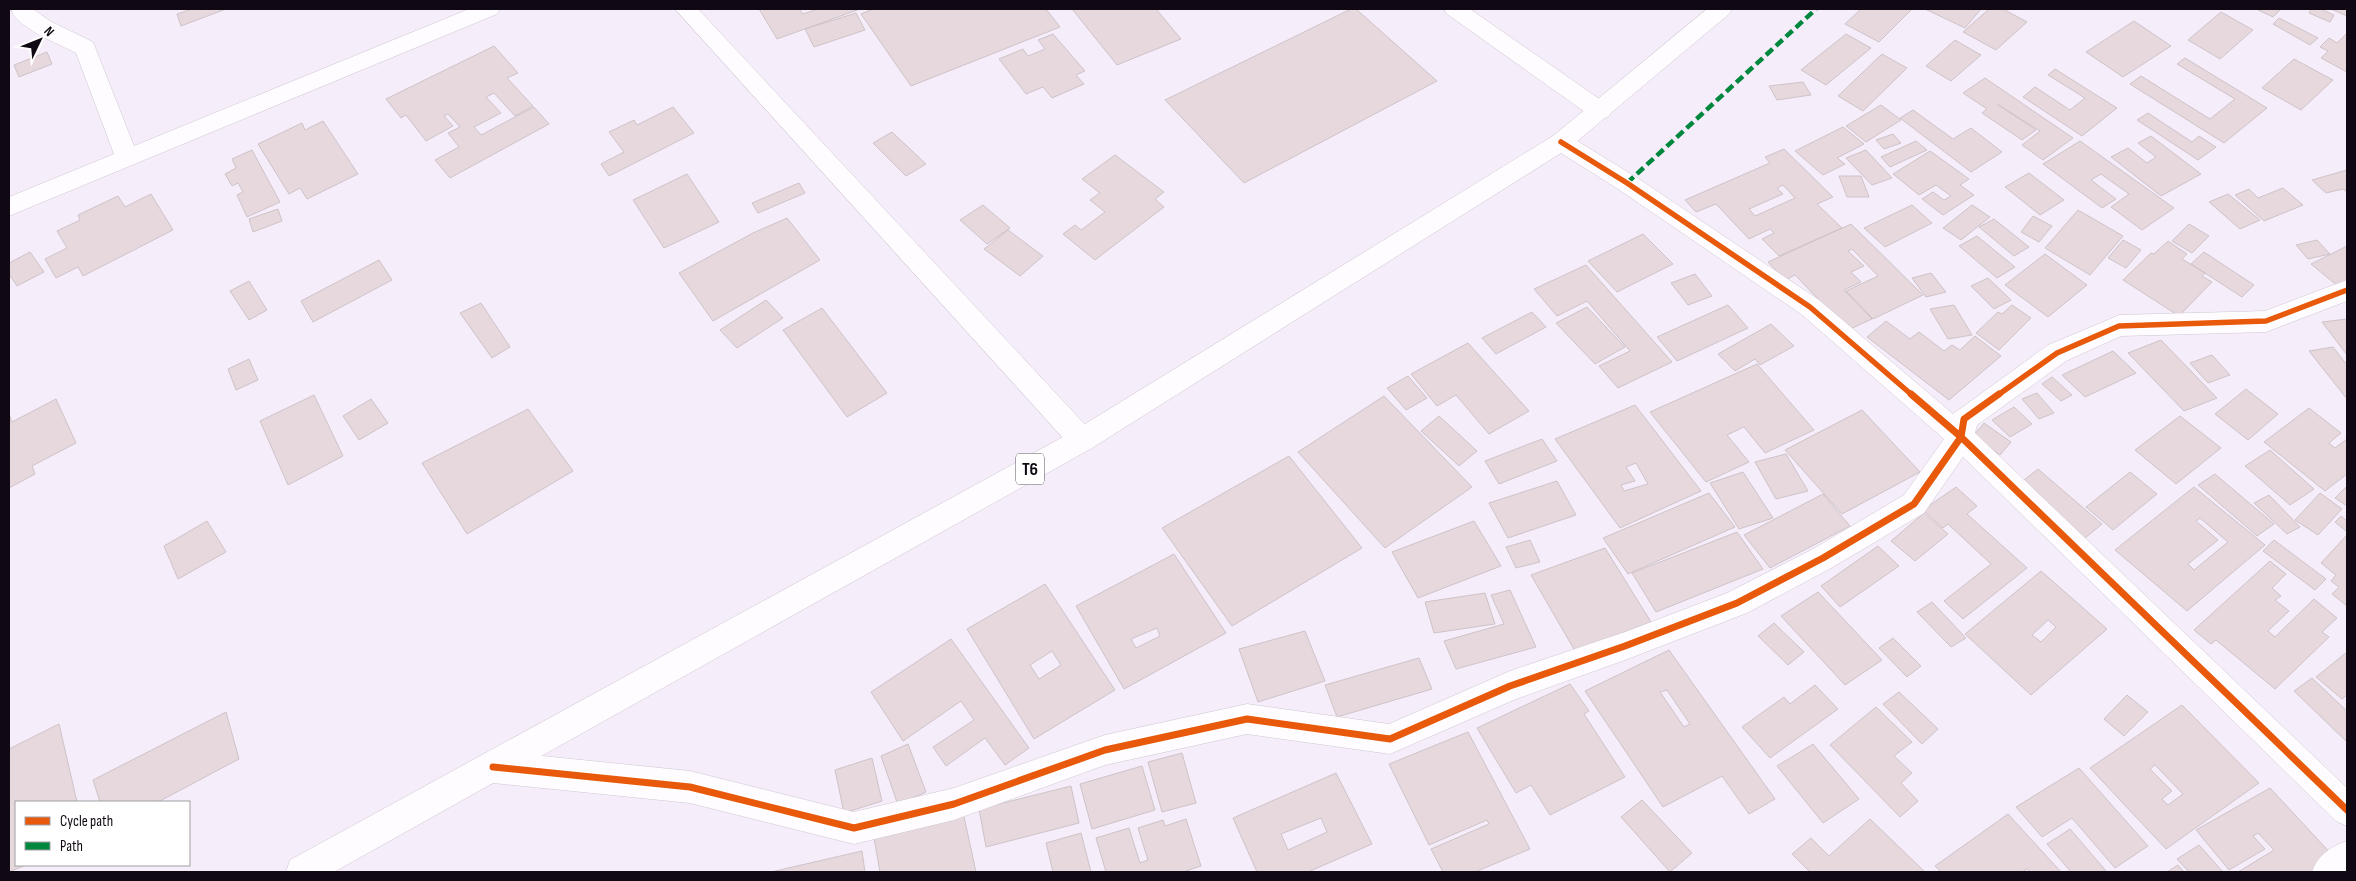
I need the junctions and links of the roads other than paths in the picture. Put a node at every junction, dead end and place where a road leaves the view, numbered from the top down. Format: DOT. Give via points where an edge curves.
graph roads {
  1 [pos="22,9"];
  2 [pos="489,9"];
  3 [pos="686,9"];
  4 [pos="1455,9"];
  5 [pos="1721,9"];
  6 [pos="435,19"];
  7 [pos="1600,111"];
  8 [pos="1561,142"];
  9 [pos="127,158"];
  10 [pos="9,206"];
  11 [pos="2347,290"];
  12 [pos="1961,438"];
  13 [pos="1082,440"];
  14 [pos="493,766"];
  15 [pos="2347,810"];
  16 [pos="2347,857"];
  17 [pos="302,872"];
  18 [pos="2328,872"];
  1 -- 9 [label="main road" via="42,26 85,48"];
  2 -- 6 [label="main road"];
  3 -- 13 [label="main road"];
  4 -- 7 [label="main road"];
  5 -- 7 [label="main road, T6"];
  6 -- 9 [label="main road"];
  7 -- 8 [label="main road, T6"];
  8 -- 12 [label="main road" via="1810,307"];
  8 -- 13 [label="main road, T6"];
  9 -- 10 [label="main road"];
  11 -- 12 [label="main road" via="2266,321 2119,326 2058,353 1964,420"];
  12 -- 14 [label="main road" via="1914,504 1823,558 1737,602 1510,686 1390,739 1247,719 1104,750 954,804 854,828 690,787"];
  12 -- 15 [label="main road"];
  13 -- 14 [label="main road, T6"];
  14 -- 17 [label="main road, T6"];
  16 -- 18 [label="main road"];
}
